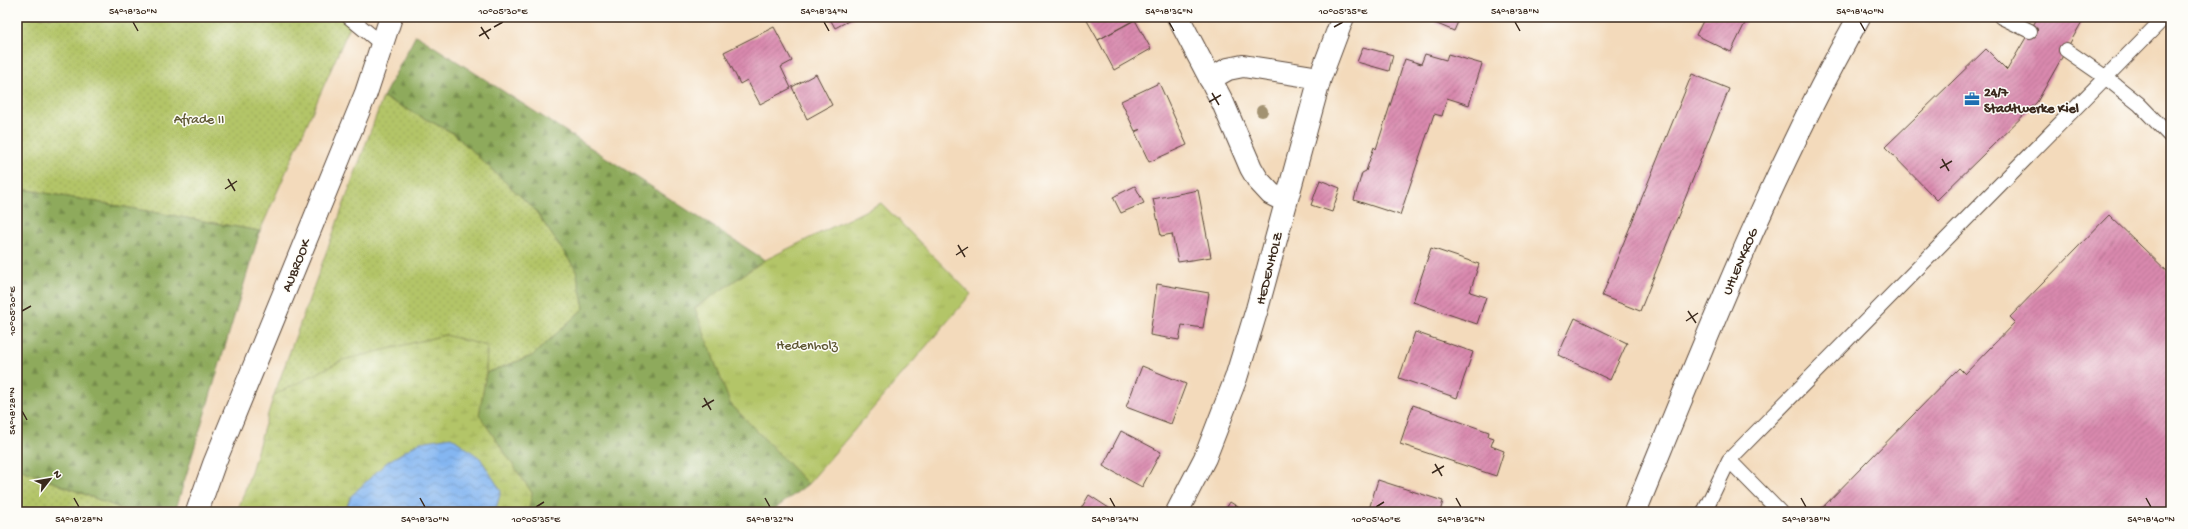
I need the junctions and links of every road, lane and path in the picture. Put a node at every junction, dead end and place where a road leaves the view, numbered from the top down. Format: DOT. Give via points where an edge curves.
graph roads {
  1 [pos="349,17"];
  2 [pos="391,17"];
  3 [pos="1178,17"];
  4 [pos="1343,17"];
  5 [pos="1858,17"];
  6 [pos="2001,17"];
  7 [pos="2164,17"];
  8 [pos="2030,31"];
  9 [pos="383,45"];
  10 [pos="2066,50"];
  11 [pos="2105,77"];
  12 [pos="1320,78"];
  13 [pos="1210,79"];
  14 [pos="2171,137"];
  15 [pos="1285,201"];
  16 [pos="1729,460"];
  17 [pos="197,512"];
  18 [pos="1177,512"];
  19 [pos="1635,512"];
  20 [pos="1704,512"];
  21 [pos="1780,512"];
  1 -- 9 [label="lane"];
  2 -- 9 [label="street, AUBROOK"];
  3 -- 13 [label="street"];
  4 -- 12 [label="street, HEDENHOLZ"];
  5 -- 19 [label="street, UHLENKROG" via="1778,172 1712,323"];
  6 -- 8 [label="lane"];
  7 -- 11 [label="lane"];
  9 -- 17 [label="street, AUBROOK"];
  10 -- 11 [label="lane"];
  11 -- 14 [label="lane" via="2139,104"];
  11 -- 16 [label="lane"];
  12 -- 13 [label="street" via="1244,66 1228,69"];
  12 -- 15 [label="street, HEDENHOLZ"];
  13 -- 15 [label="street" via="1258,180 1271,194"];
  15 -- 18 [label="street, HEDENHOLZ" via="1236,378 1205,458"];
  16 -- 20 [label="lane"];
  16 -- 21 [label="lane"];
}
